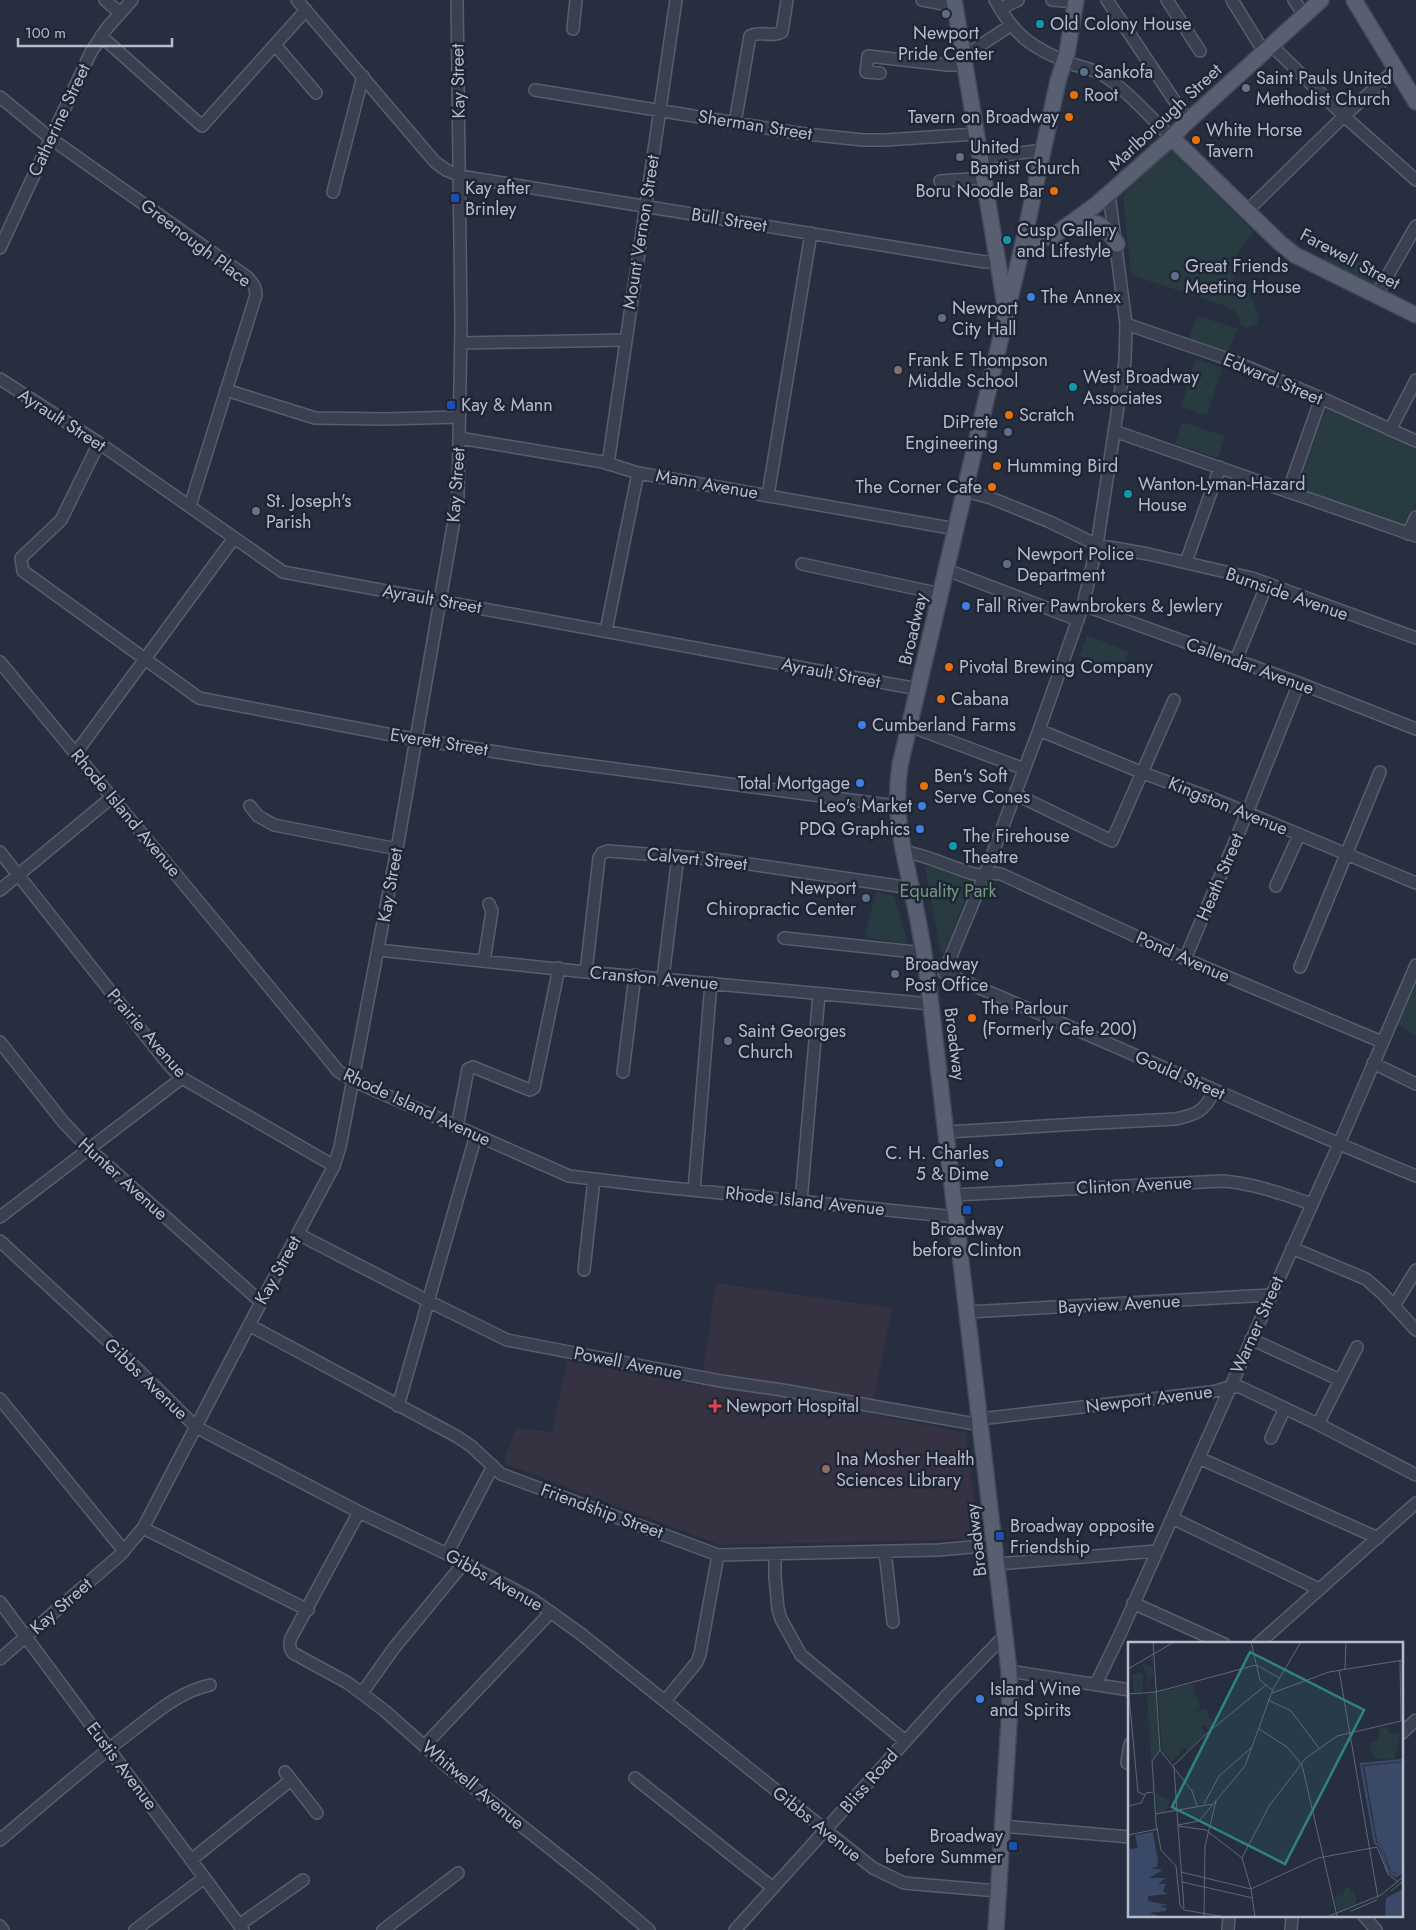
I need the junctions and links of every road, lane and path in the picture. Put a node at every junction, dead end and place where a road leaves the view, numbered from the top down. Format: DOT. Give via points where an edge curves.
graph roads {
  1 [pos="105,0"];
  2 [pos="132,0"];
  3 [pos="298,0"];
  4 [pos="458,0"];
  5 [pos="576,0"];
  6 [pos="676,0"];
  7 [pos="787,0"];
  8 [pos="922,0"];
  9 [pos="1018,0"];
  10 [pos="1052,0"];
  11 [pos="1075,0"];
  12 [pos="1107,0"];
  13 [pos="1167,0"];
  14 [pos="1232,0"];
  15 [pos="1294,0"];
  16 [pos="1321,0"];
  17 [pos="1354,0"];
  18 [pos="954,3"];
  19 [pos="997,4"];
  20 [pos="306,10"];
  21 [pos="120,13"];
  22 [pos="1304,15"];
  23 [pos="1011,25"];
  24 [pos="573,29"];
  25 [pos="100,36"];
  26 [pos="276,46"];
  27 [pos="1267,49"];
  28 [pos="1200,51"];
  29 [pos="964,59"];
  30 [pos="1064,61"];
  31 [pos="1396,69"];
  32 [pos="880,73"];
  33 [pos="363,76"];
  34 [pos="534,90"];
  35 [pos="316,93"];
  36 [pos="0,97"];
  37 [pos="1416,102"];
  38 [pos="660,110"];
  39 [pos="1344,116"];
  40 [pos="1188,121"];
  41 [pos="735,123"];
  42 [pos="976,134"];
  43 [pos="50,138"];
  44 [pos="1172,138"];
  45 [pos="1043,150"];
  46 [pos="980,158"];
  47 [pos="460,176"];
  48 [pos="984,178"];
  49 [pos="1416,180"];
  50 [pos="940,182"];
  51 [pos="332,192"];
  52 [pos="1109,194"];
  53 [pos="646,206"];
  54 [pos="1247,211"];
  55 [pos="1416,226"];
  56 [pos="1067,227"];
  57 [pos="811,233"];
  58 [pos="1024,239"];
  59 [pos="1117,244"];
  60 [pos="0,248"];
  61 [pos="998,261"];
  62 [pos="1376,296"];
  63 [pos="1006,312"];
  64 [pos="1416,315"];
  65 [pos="1126,324"];
  66 [pos="625,340"];
  67 [pos="461,343"];
  68 [pos="0,379"];
  69 [pos="1416,380"];
  70 [pos="226,390"];
  71 [pos="1321,398"];
  72 [pos="459,417"];
  73 [pos="1390,430"];
  74 [pos="1114,431"];
  75 [pos="459,438"];
  76 [pos="1416,441"];
  77 [pos="99,443"];
  78 [pos="608,464"];
  79 [pos="1220,467"];
  80 [pos="638,473"];
  81 [pos="965,491"];
  82 [pos="1288,492"];
  83 [pos="768,494"];
  84 [pos="190,506"];
  85 [pos="1416,517"];
  86 [pos="956,529"];
  87 [pos="1412,535"];
  88 [pos="234,538"];
  89 [pos="1097,545"];
  90 [pos="1186,562"];
  91 [pos="802,564"];
  92 [pos="952,572"];
  93 [pos="1267,584"];
  94 [pos="941,594"];
  95 [pos="440,601"];
  96 [pos="1083,605"];
  97 [pos="1078,620"];
  98 [pos="606,631"];
  99 [pos="1416,638"];
  100 [pos="144,659"];
  101 [pos="1236,660"];
  102 [pos="0,662"];
  103 [pos="1299,683"];
  104 [pos="918,689"];
  105 [pos="1174,700"];
  106 [pos="910,726"];
  107 [pos="1416,729"];
  108 [pos="1039,730"];
  109 [pos="416,739"];
  110 [pos="75,754"];
  111 [pos="1024,769"];
  112 [pos="1380,772"];
  113 [pos="1143,773"];
  114 [pos="1014,794"];
  115 [pos="111,798"];
  116 [pos="250,806"];
  117 [pos="896,806"];
  118 [pos="1247,813"];
  119 [pos="1299,835"];
  120 [pos="396,849"];
  121 [pos="902,851"];
  122 [pos="0,852"];
  123 [pos="1347,855"];
  124 [pos="678,856"];
  125 [pos="985,874"];
  126 [pos="18,876"];
  127 [pos="1416,883"];
  128 [pos="1276,886"];
  129 [pos="911,888"];
  130 [pos="0,890"];
  131 [pos="489,904"];
  132 [pos="784,938"];
  133 [pos="378,950"];
  134 [pos="924,953"];
  135 [pos="1185,959"];
  136 [pos="484,961"];
  137 [pos="1416,965"];
  138 [pos="1300,967"];
  139 [pos="559,968"];
  140 [pos="586,972"];
  141 [pos="944,973"];
  142 [pos="635,976"];
  143 [pos="663,978"];
  144 [pos="928,978"];
  145 [pos="711,983"];
  146 [pos="819,994"];
  147 [pos="931,1004"];
  148 [pos="0,1042"];
  149 [pos="1382,1042"];
  150 [pos="1373,1062"];
  151 [pos="623,1072"];
  152 [pos="182,1078"];
  153 [pos="354,1080"];
  154 [pos="1416,1084"];
  155 [pos="1214,1091"];
  156 [pos="457,1127"];
  157 [pos="947,1132"];
  158 [pos="476,1135"];
  159 [pos="1339,1144"];
  160 [pos="88,1150"];
  161 [pos="334,1166"];
  162 [pos="1416,1176"];
  163 [pos="594,1179"];
  164 [pos="694,1190"];
  165 [pos="954,1195"];
  166 [pos="801,1200"];
  167 [pos="1312,1204"];
  168 [pos="956,1217"];
  169 [pos="0,1218"];
  170 [pos="298,1234"];
  171 [pos="0,1241"];
  172 [pos="1292,1248"];
  173 [pos="584,1270"];
  174 [pos="1416,1270"];
  175 [pos="1270,1295"];
  176 [pos="428,1301"];
  177 [pos="261,1302"];
  178 [pos="1394,1306"];
  179 [pos="967,1312"];
  180 [pos="249,1325"];
  181 [pos="1416,1330"];
  182 [pos="1251,1339"];
  183 [pos="1356,1347"];
  184 [pos="1340,1380"];
  185 [pos="1230,1387"];
  186 [pos="0,1399"];
  187 [pos="398,1406"];
  188 [pos="1285,1408"];
  189 [pos="980,1422"];
  190 [pos="1318,1424"];
  191 [pos="196,1428"];
  192 [pos="1271,1438"];
  193 [pos="1199,1458"];
  194 [pos="493,1466"];
  195 [pos="1416,1475"];
  196 [pos="1416,1503"];
  197 [pos="359,1512"];
  198 [pos="1172,1518"];
  199 [pos="143,1528"];
  200 [pos="1378,1538"];
  201 [pos="995,1545"];
  202 [pos="124,1551"];
  203 [pos="885,1551"];
  204 [pos="1156,1551"];
  205 [pos="447,1554"];
  206 [pos="776,1554"];
  207 [pos="718,1555"];
  208 [pos="463,1564"];
  209 [pos="997,1564"];
  210 [pos="1319,1589"];
  211 [pos="0,1602"];
  212 [pos="1133,1603"];
  213 [pos="308,1610"];
  214 [pos="551,1612"];
  215 [pos="893,1622"];
  216 [pos="1006,1634"];
  217 [pos="26,1637"];
  218 [pos="1220,1642"];
  219 [pos="1260,1642"];
  220 [pos="0,1659"];
  221 [pos="1009,1671"];
  222 [pos="1096,1684"];
  223 [pos="210,1685"];
  224 [pos="1128,1690"];
  225 [pos="362,1693"];
  226 [pos="665,1701"];
  227 [pos="1416,1720"];
  228 [pos="1404,1731"];
  229 [pos="905,1741"];
  230 [pos="425,1745"];
  231 [pos="108,1749"];
  232 [pos="1128,1757"];
  233 [pos="1127,1763"];
  234 [pos="635,1778"];
  235 [pos="317,1813"];
  236 [pos="1002,1826"];
  237 [pos="826,1831"];
  238 [pos="1128,1837"];
  239 [pos="0,1840"];
  240 [pos="191,1860"];
  241 [pos="458,1873"];
  242 [pos="204,1878"];
  243 [pos="303,1880"];
  244 [pos="773,1888"];
  245 [pos="998,1891"];
  246 [pos="1366,1918"];
  247 [pos="0,1926"];
  248 [pos="241,1928"];
  249 [pos="3,1930"];
  250 [pos="135,1930"];
  251 [pos="383,1930"];
  252 [pos="649,1930"];
  253 [pos="735,1930"];
  254 [pos="996,1930"];
  255 [pos="1376,1930"];
  1 -- 21 [label="street"];
  2 -- 21 [label="street, Catherine Street"];
  3 -- 20 [label="street, Bull Street"];
  4 -- 47 [label="street, Kay Street"];
  5 -- 24 [label="street"];
  6 -- 38 [label="street, Mount Vernon Street"];
  7 -- 41 [label="street" via="782,32 776,36 756,33 750,36"];
  8 -- 18 [label="street"];
  9 -- 19 [label="street"];
  10 -- 11 [label="street"];
  11 -- 30 [label="main road, Broadway"];
  12 -- 40 [label="street"];
  13 -- 28 [label="street"];
  14 -- 27 [label="street"];
  15 -- 22 [label="street"];
  16 -- 22 [label="main road, Marlborough Street"];
  17 -- 31 [label="main road"];
  18 -- 29 [label="main road"];
  19 -- 23 [label="street, Farewell Street"];
  20 -- 26 [label="street"];
  20 -- 33 [label="street, Bull Street"];
  21 -- 25 [label="street, Catherine Street"];
  22 -- 27 [label="main road, Marlborough Street"];
  23 -- 29 [label="street"];
  23 -- 30 [label="street, Farewell Street" via="1028,43"];
  25 -- 26 [label="street" via="202,126"];
  25 -- 43 [label="street, Catherine Street"];
  26 -- 35 [label="street"];
  27 -- 39 [label="street"];
  27 -- 40 [label="main road, Marlborough Street"];
  29 -- 32 [label="street" via="957,65 947,65 868,56 866,72"];
  29 -- 42 [label="main road"];
  30 -- 44 [label="street, Farewell Street" via="1112,81"];
  30 -- 45 [label="main road, Broadway"];
  31 -- 37 [label="main road"];
  31 -- 39 [label="street"];
  33 -- 47 [label="street, Bull Street" via="435,162"];
  33 -- 51 [label="street"];
  34 -- 38 [label="street, Sherman Street"];
  36 -- 43 [label="street, Greenough Place"];
  38 -- 41 [label="street, Sherman Street"];
  38 -- 53 [label="street, Mount Vernon Street"];
  39 -- 49 [label="street"];
  39 -- 54 [label="street"];
  40 -- 44 [label="main road, Marlborough Street"];
  41 -- 42 [label="street, Sherman Street" via="863,140"];
  42 -- 46 [label="main road"];
  43 -- 60 [label="street, Catherine Street"];
  43 -- 70 [label="street, Greenough Place" via="253,282 256,295"];
  44 -- 52 [label="main road, Marlborough Street"];
  44 -- 54 [label="main road, Farewell Street"];
  45 -- 46 [label="street"];
  45 -- 58 [label="main road, Broadway"];
  46 -- 48 [label="main road"];
  47 -- 53 [label="street, Bull Street"];
  47 -- 67 [label="street, Kay Street"];
  48 -- 50 [label="street"];
  48 -- 61 [label="main road"];
  52 -- 56 [label="main road, Marlborough Street"];
  52 -- 59 [label="street"];
  53 -- 57 [label="street, Bull Street"];
  53 -- 66 [label="street, Mount Vernon Street"];
  54 -- 62 [label="main road, Farewell Street" via="1295,255"];
  55 -- 62 [label="street"];
  56 -- 58 [label="main road, Marlborough Street" via="1048,238"];
  56 -- 59 [label="main road" via="1097,223 1111,234"];
  57 -- 61 [label="street, Bull Street" via="985,262"];
  57 -- 83 [label="street"];
  58 -- 63 [label="main road, Broadway"];
  59 -- 65 [label="street"];
  61 -- 63 [label="main road"];
  62 -- 64 [label="main road, Farewell Street"];
  63 -- 81 [label="main road, Broadway"];
  65 -- 71 [label="street, Edward Street" via="1228,359"];
  65 -- 74 [label="street" via="1125,361"];
  66 -- 67 [label="street"];
  66 -- 78 [label="street, Mount Vernon Street"];
  67 -- 72 [label="street, Kay Street"];
  68 -- 77 [label="street, Ayrault Street"];
  69 -- 73 [label="street"];
  70 -- 72 [label="street" via="314,418"];
  70 -- 84 [label="street, Greenough Place"];
  71 -- 73 [label="street, Edward Street"];
  71 -- 82 [label="street"];
  72 -- 75 [label="street, Kay Street"];
  73 -- 76 [label="street, Edward Street"];
  74 -- 79 [label="street"];
  74 -- 89 [label="street"];
  75 -- 78 [label="street, Mann Avenue"];
  75 -- 95 [label="street, Kay Street" via="458,497"];
  77 -- 84 [label="street, Ayrault Street"];
  77 -- 100 [label="street, Everett Street" via="61,520 22,558 23,571"];
  78 -- 80 [label="street, Mann Avenue"];
  79 -- 82 [label="street"];
  79 -- 90 [label="street"];
  80 -- 83 [label="street, Mann Avenue"];
  80 -- 98 [label="street"];
  81 -- 86 [label="main road, Broadway"];
  81 -- 89 [label="street, Burnside Avenue" via="999,501"];
  82 -- 87 [label="street"];
  83 -- 86 [label="street, Mann Avenue"];
  84 -- 88 [label="street, Ayrault Street"];
  85 -- 87 [label="street"];
  86 -- 92 [label="main road, Broadway"];
  88 -- 95 [label="street, Ayrault Street" via="282,572"];
  88 -- 100 [label="street"];
  89 -- 90 [label="street, Burnside Avenue"];
  89 -- 96 [label="street"];
  90 -- 93 [label="street, Burnside Avenue"];
  91 -- 94 [label="street"];
  92 -- 94 [label="main road, Broadway"];
  92 -- 97 [label="street"];
  93 -- 99 [label="street, Burnside Avenue"];
  93 -- 101 [label="street"];
  94 -- 104 [label="main road, Broadway"];
  95 -- 98 [label="street, Ayrault Street"];
  95 -- 109 [label="street, Kay Street"];
  96 -- 97 [label="street"];
  96 -- 101 [label="street, Callendar Avenue"];
  97 -- 108 [label="street"];
  98 -- 104 [label="street, Ayrault Street"];
  100 -- 109 [label="street, Everett Street" via="199,698"];
  100 -- 110 [label="street"];
  101 -- 103 [label="street, Callendar Avenue"];
  102 -- 110 [label="street, Rhode Island Avenue"];
  103 -- 107 [label="street, Callendar Avenue"];
  103 -- 118 [label="street, Heath Street"];
  104 -- 106 [label="main road, Broadway"];
  105 -- 113 [label="street"];
  106 -- 111 [label="street"];
  106 -- 117 [label="main road, Broadway" via="900,765"];
  108 -- 111 [label="street"];
  108 -- 113 [label="street, Kingston Avenue"];
  109 -- 117 [label="street, Everett Street" via="541,759"];
  109 -- 120 [label="street, Kay Street"];
  110 -- 115 [label="street, Rhode Island Avenue"];
  111 -- 114 [label="street"];
  112 -- 123 [label="street"];
  113 -- 114 [label="street" via="1112,842"];
  113 -- 118 [label="street, Kingston Avenue"];
  114 -- 125 [label="street"];
  115 -- 126 [label="street"];
  115 -- 153 [label="street, Rhode Island Avenue" via="338,1071"];
  116 -- 120 [label="street" via="265,822 274,825"];
  117 -- 121 [label="main road, Broadway"];
  118 -- 119 [label="street, Kingston Avenue"];
  118 -- 135 [label="street, Heath Street"];
  119 -- 123 [label="street, Kingston Avenue"];
  119 -- 128 [label="street"];
  120 -- 133 [label="street, Kay Street"];
  121 -- 125 [label="street, Pond Avenue"];
  121 -- 129 [label="main road, Broadway"];
  122 -- 126 [label="street, Prairie Avenue"];
  123 -- 127 [label="street, Kingston Avenue"];
  123 -- 138 [label="street"];
  124 -- 129 [label="street, Calvert Street"];
  124 -- 140 [label="street, Calvert Street" via="602,853"];
  124 -- 143 [label="street"];
  125 -- 135 [label="street, Pond Avenue" via="1001,874"];
  125 -- 141 [label="street"];
  126 -- 130 [label="street"];
  126 -- 152 [label="street, Prairie Avenue"];
  129 -- 134 [label="main road, Broadway"];
  131 -- 136 [label="street" via="492,911"];
  132 -- 134 [label="street"];
  133 -- 136 [label="street, Cranston Avenue"];
  133 -- 153 [label="street, Kay Street"];
  134 -- 144 [label="main road, Broadway"];
  135 -- 149 [label="street, Pond Avenue"];
  136 -- 139 [label="street, Cranston Avenue"];
  137 -- 149 [label="street, Warner Street"];
  139 -- 140 [label="street, Cranston Avenue"];
  139 -- 156 [label="street" via="534,1088 530,1090 473,1067 468,1069"];
  140 -- 142 [label="street, Cranston Avenue"];
  141 -- 144 [label="street"];
  141 -- 155 [label="street, Gould Street"];
  142 -- 143 [label="street, Cranston Avenue"];
  142 -- 151 [label="street"];
  143 -- 145 [label="street, Cranston Avenue"];
  144 -- 147 [label="main road, Broadway"];
  145 -- 146 [label="street, Cranston Avenue"];
  145 -- 164 [label="street"];
  146 -- 147 [label="street, Cranston Avenue"];
  146 -- 166 [label="street"];
  147 -- 157 [label="main road, Broadway"];
  148 -- 160 [label="street, Hunter Avenue"];
  149 -- 150 [label="street, Warner Street"];
  150 -- 154 [label="street"];
  150 -- 159 [label="street, Warner Street"];
  152 -- 160 [label="street"];
  152 -- 161 [label="street, Prairie Avenue"];
  153 -- 156 [label="street, Rhode Island Avenue"];
  153 -- 161 [label="street, Kay Street"];
  155 -- 157 [label="street" via="1200,1111 1175,1120"];
  155 -- 159 [label="street, Gould Street"];
  156 -- 158 [label="street, Rhode Island Avenue"];
  157 -- 165 [label="main road, Broadway"];
  158 -- 163 [label="street, Rhode Island Avenue" via="569,1176"];
  158 -- 176 [label="street"];
  159 -- 162 [label="street, Gould Street"];
  159 -- 167 [label="street, Warner Street"];
  160 -- 169 [label="street"];
  160 -- 177 [label="street, Hunter Avenue"];
  161 -- 170 [label="street, Kay Street"];
  163 -- 164 [label="street, Rhode Island Avenue"];
  163 -- 173 [label="street"];
  164 -- 166 [label="street, Rhode Island Avenue"];
  165 -- 167 [label="street, Clinton Avenue" via="1222,1181 1238,1182"];
  165 -- 168 [label="main road, Broadway"];
  166 -- 168 [label="street, Rhode Island Avenue"];
  167 -- 172 [label="street, Warner Street"];
  168 -- 179 [label="main road, Broadway"];
  170 -- 176 [label="street, Powell Avenue"];
  170 -- 177 [label="street, Kay Street"];
  171 -- 191 [label="street, Gibbs Avenue"];
  172 -- 175 [label="street, Warner Street"];
  172 -- 178 [label="street" via="1366,1279"];
  174 -- 178 [label="street"];
  175 -- 179 [label="street, Bayview Avenue"];
  175 -- 182 [label="street, Warner Street"];
  176 -- 187 [label="street"];
  176 -- 189 [label="street, Powell Avenue" via="507,1340 720,1381"];
  177 -- 180 [label="street, Kay Street"];
  178 -- 181 [label="street"];
  179 -- 189 [label="main road, Broadway"];
  180 -- 187 [label="street, Friendship Street"];
  180 -- 191 [label="street, Kay Street"];
  182 -- 184 [label="street"];
  182 -- 185 [label="street, Warner Street"];
  183 -- 184 [label="street"];
  184 -- 190 [label="street"];
  185 -- 188 [label="street, Newport Avenue" via="1240,1387"];
  185 -- 189 [label="street, Newport Avenue"];
  185 -- 193 [label="street, Warner Street"];
  186 -- 202 [label="street"];
  187 -- 194 [label="street, Friendship Street" via="456,1436"];
  188 -- 190 [label="street, Newport Avenue"];
  188 -- 192 [label="street"];
  189 -- 201 [label="main road, Broadway"];
  190 -- 195 [label="street, Newport Avenue"];
  191 -- 197 [label="street, Gibbs Avenue"];
  191 -- 199 [label="street, Kay Street"];
  193 -- 198 [label="street, Warner Street"];
  193 -- 200 [label="street"];
  194 -- 205 [label="street"];
  194 -- 207 [label="street, Friendship Street" via="501,1474"];
  196 -- 200 [label="street"];
  197 -- 205 [label="street, Gibbs Avenue"];
  197 -- 213 [label="street"];
  198 -- 204 [label="street, Warner Street"];
  198 -- 210 [label="street"];
  199 -- 202 [label="street, Kay Street"];
  199 -- 213 [label="street"];
  200 -- 210 [label="street"];
  201 -- 203 [label="street, Friendship Street"];
  201 -- 209 [label="main road, Broadway"];
  202 -- 217 [label="street, Kay Street"];
  203 -- 206 [label="street, Friendship Street"];
  203 -- 215 [label="street"];
  204 -- 209 [label="street"];
  204 -- 212 [label="street, Warner Street"];
  205 -- 208 [label="street, Gibbs Avenue"];
  206 -- 207 [label="street, Friendship Street"];
  206 -- 229 [label="street" via="778,1609 800,1655"];
  207 -- 226 [label="street" via="700,1654"];
  208 -- 214 [label="street, Gibbs Avenue"];
  208 -- 225 [label="street" via="394,1648"];
  209 -- 216 [label="main road, Broadway"];
  210 -- 219 [label="street"];
  211 -- 217 [label="street, Eustis Avenue"];
  212 -- 218 [label="street"];
  212 -- 222 [label="street, Warner Street"];
  213 -- 225 [label="street, Whitwell Avenue" via="289,1643 290,1648"];
  214 -- 226 [label="street, Gibbs Avenue"];
  214 -- 230 [label="street"];
  216 -- 221 [label="main road, Broadway"];
  216 -- 229 [label="street, Bliss Road"];
  217 -- 220 [label="street, Kay Street"];
  217 -- 231 [label="street, Eustis Avenue"];
  221 -- 222 [label="street"];
  221 -- 236 [label="main road, Broadway" via="1010,1707"];
  222 -- 224 [label="street"];
  223 -- 231 [label="street" via="176,1697"];
  225 -- 230 [label="street, Whitwell Avenue"];
  226 -- 237 [label="street, Gibbs Avenue"];
  227 -- 228 [label="street"];
  229 -- 237 [label="street, Bliss Road"];
  230 -- 252 [label="street, Whitwell Avenue"];
  231 -- 239 [label="street"];
  231 -- 240 [label="street, Eustis Avenue"];
  232 -- 233 [label="street"];
  234 -- 244 [label="street"];
  235 -- 240 [label="street" via="288,1776"];
  236 -- 238 [label="street"];
  236 -- 245 [label="main road, Broadway"];
  237 -- 244 [label="street, Bliss Road"];
  237 -- 245 [label="street, Gibbs Avenue" via="868,1865 904,1883"];
  240 -- 242 [label="street, Eustis Avenue"];
  241 -- 251 [label="street"];
  242 -- 248 [label="street, Eustis Avenue"];
  242 -- 250 [label="street"];
  243 -- 248 [label="street"];
  244 -- 253 [label="street, Bliss Road"];
  245 -- 254 [label="main road, Broadway"];
  246 -- 255 [label="street"];
  247 -- 249 [label="street"];
}
